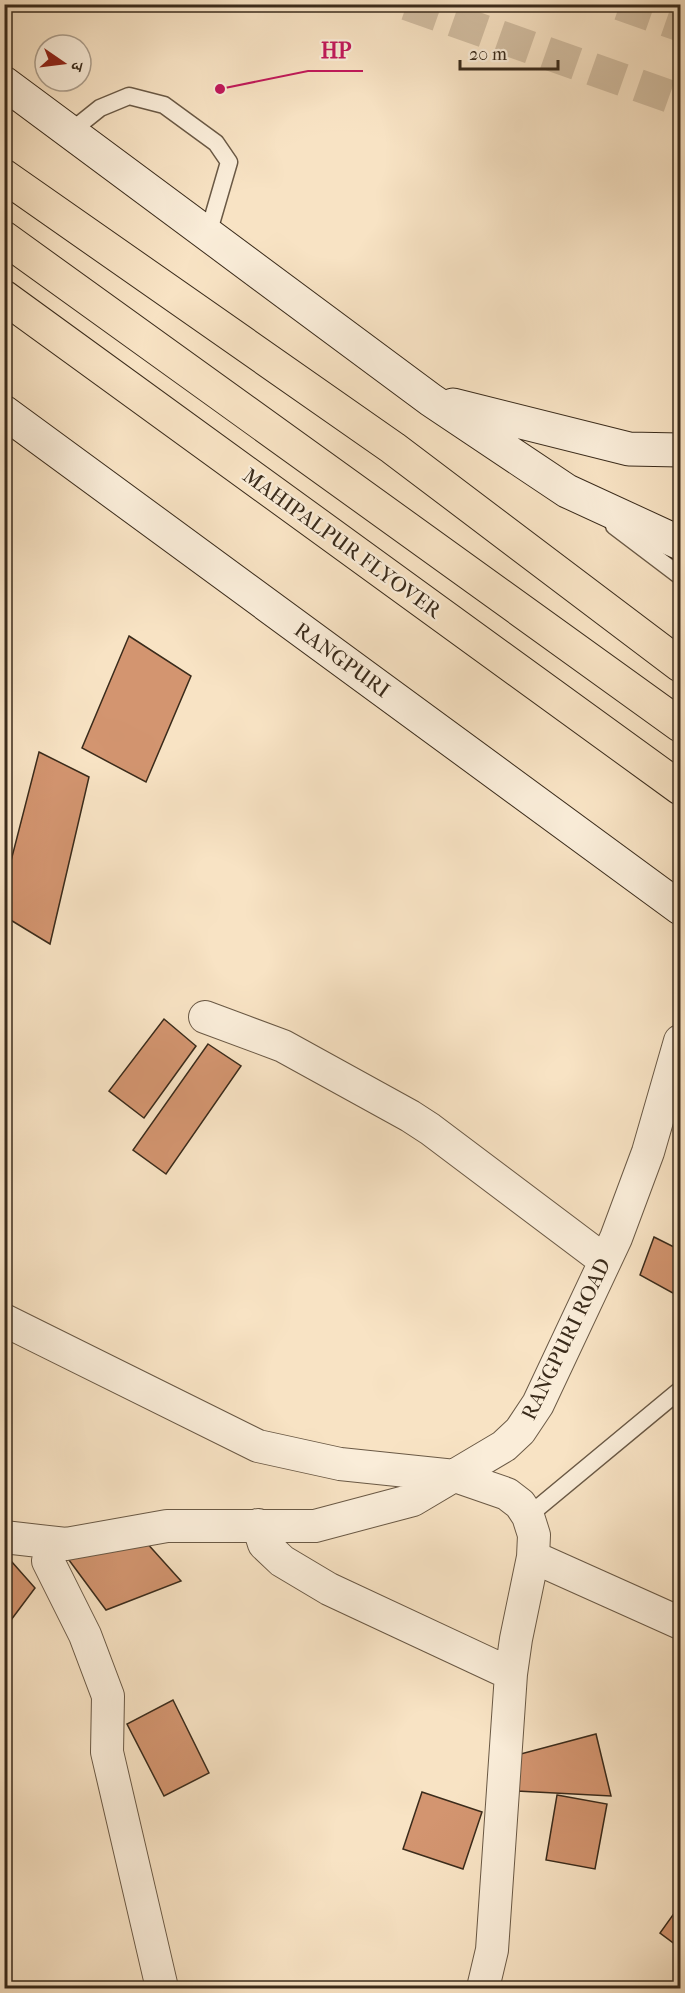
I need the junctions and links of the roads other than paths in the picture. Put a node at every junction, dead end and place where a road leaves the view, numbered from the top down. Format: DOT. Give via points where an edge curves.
graph roads {
  1 [pos="4,83"];
  2 [pos="70,132"];
  3 [pos="4,176"];
  4 [pos="208,234"];
  5 [pos="4,238"];
  6 [pos="4,297"];
  7 [pos="431,400"];
  8 [pos="4,412"];
  9 [pos="681,450"];
  10 [pos="567,491"];
  11 [pos="681,543"];
  12 [pos="681,576"];
  13 [pos="681,665"];
  14 [pos="681,725"];
  15 [pos="681,788"];
  16 [pos="681,908"];
  17 [pos="205,1017"];
  18 [pos="681,1041"];
  19 [pos="604,1260"];
  20 [pos="4,1320"];
  21 [pos="681,1390"];
  22 [pos="455,1476"];
  23 [pos="528,1516"];
  24 [pos="258,1525"];
  25 [pos="4,1537"];
  26 [pos="52,1543"];
  27 [pos="533,1557"];
  28 [pos="681,1623"];
  29 [pos="511,1674"];
  30 [pos="162,1989"];
  31 [pos="483,1989"];
  1 -- 2 [label="main road"];
  2 -- 4 [label="main road"];
  2 -- 4 [label="lane" via="100,108 129,96 164,105 216,143 229,162"];
  3 -- 13 [label="highway" via="393,448"];
  4 -- 7 [label="main road"];
  5 -- 14 [label="highway"];
  6 -- 15 [label="highway, MAHIPALPUR FLYOVER"];
  7 -- 9 [label="main road" via="629,449"];
  7 -- 10 [label="main road"];
  8 -- 16 [label="main road, RANGPURI"];
  10 -- 11 [label="main road"];
  10 -- 12 [label="lane"];
  17 -- 19 [label="street" via="283,1046 410,1116"];
  18 -- 19 [label="street, RANGPURI ROAD" via="648,1152"];
  19 -- 22 [label="street, RANGPURI ROAD" via="538,1404 520,1431 504,1446"];
  20 -- 22 [label="street" via="258,1446 340,1464"];
  21 -- 23 [label="lane"];
  22 -- 23 [label="street" via="507,1494"];
  22 -- 24 [label="street, RANGPURI ROAD" via="413,1500 315,1526"];
  23 -- 27 [label="street" via="534,1535"];
  24 -- 26 [label="street, RANGPURI ROAD" via="167,1526"];
  24 -- 29 [label="street" via="264,1544 291,1567 329,1589"];
  25 -- 26 [label="street, RANGPURI ROAD"];
  26 -- 30 [label="street" via="48,1561 85,1635 108,1696 107,1752"];
  27 -- 28 [label="street"];
  27 -- 29 [label="street"];
  29 -- 31 [label="street" via="492,1950"];
}
